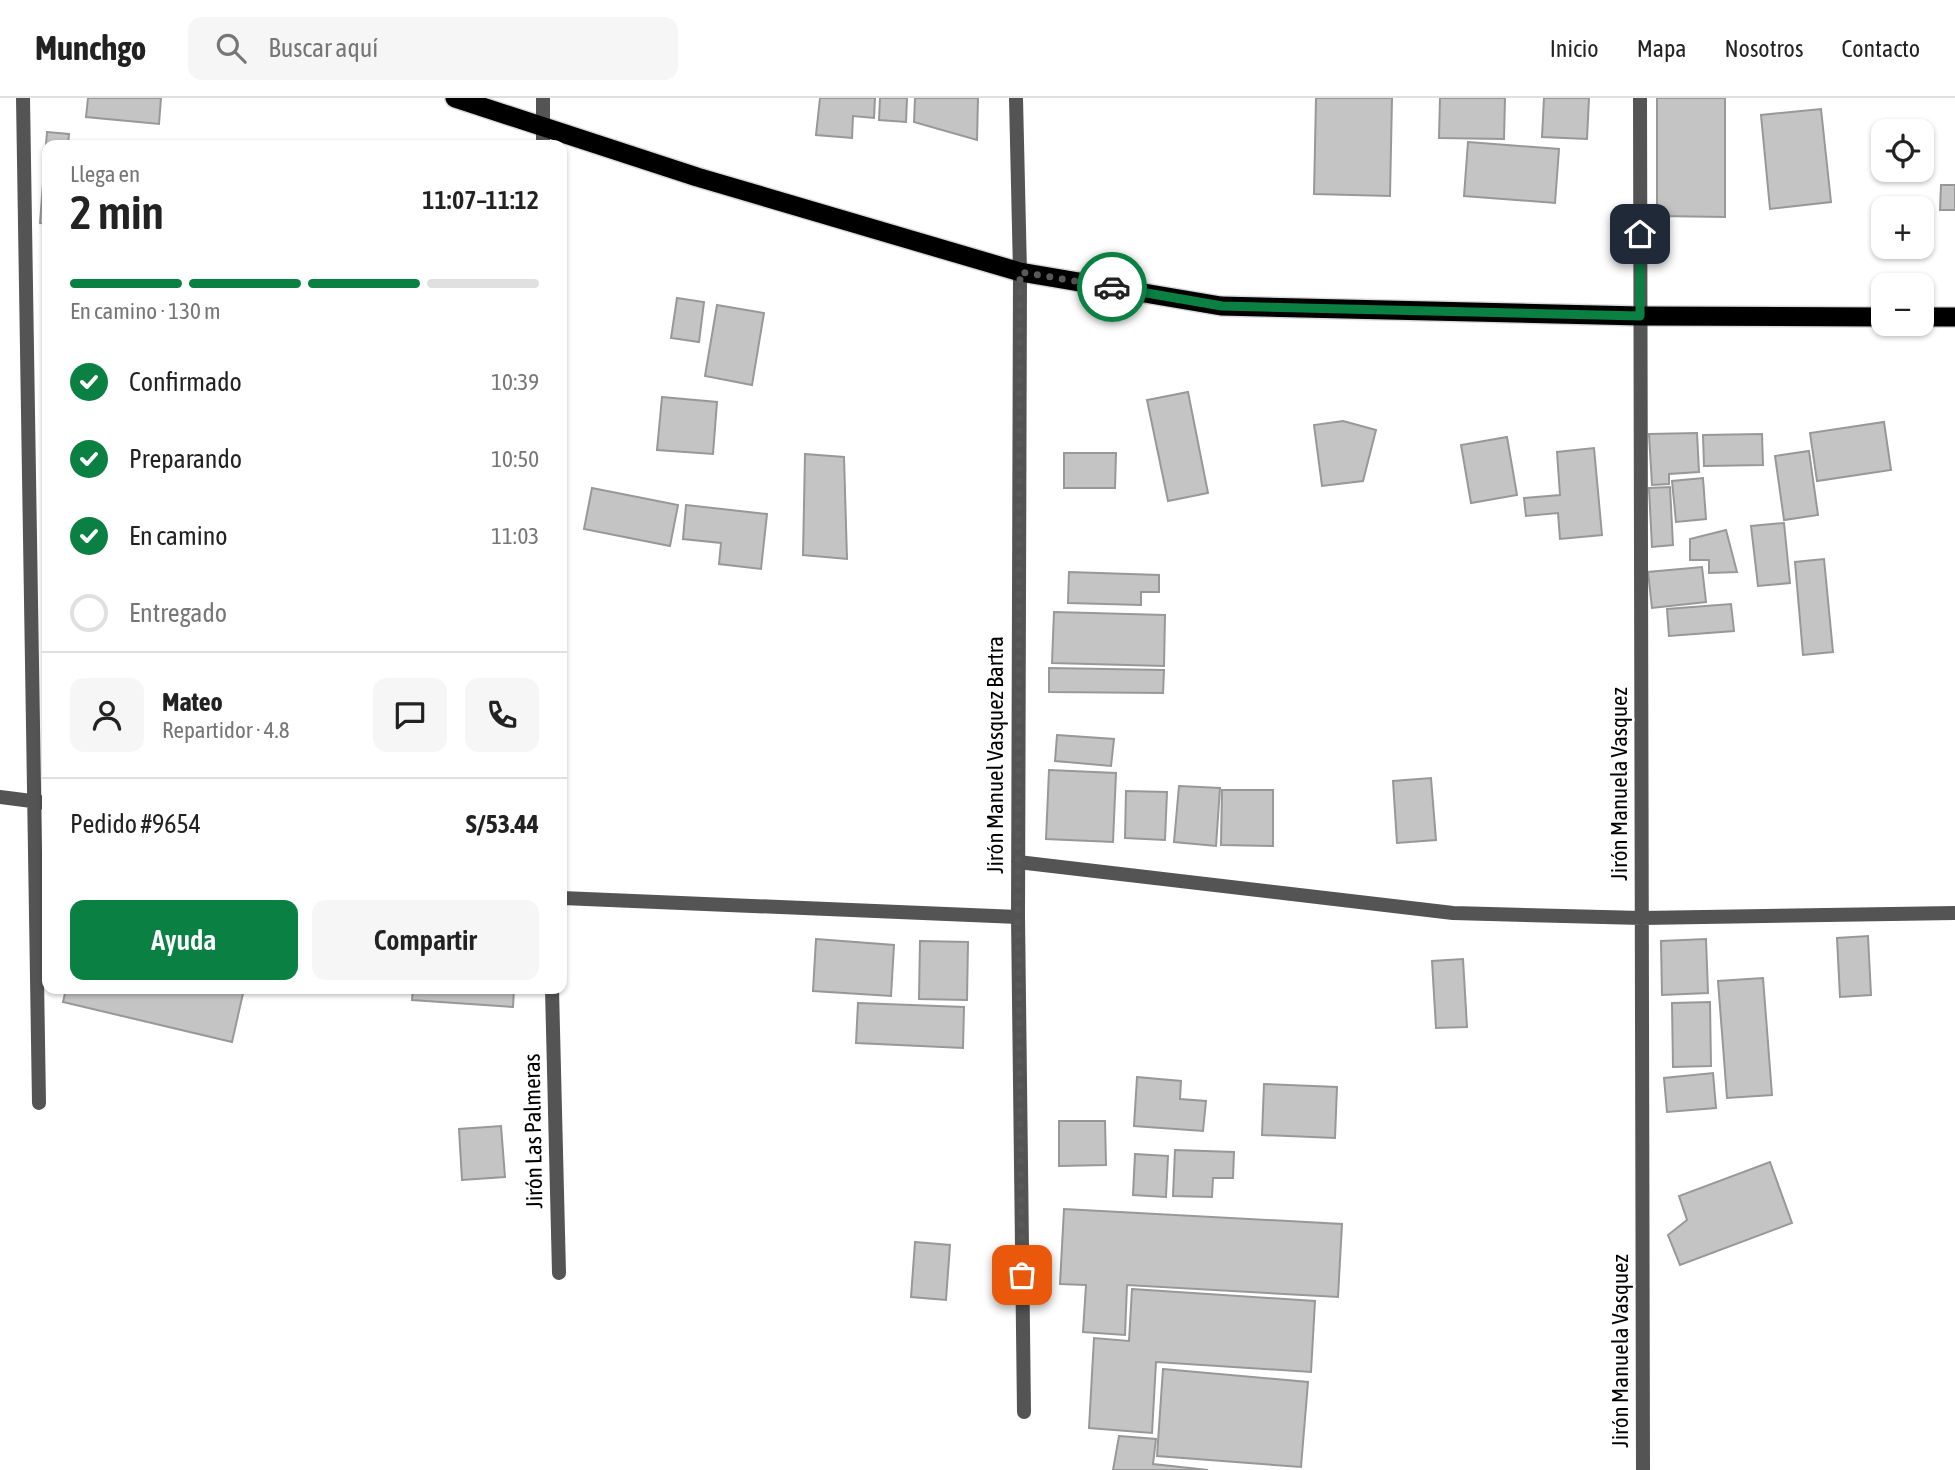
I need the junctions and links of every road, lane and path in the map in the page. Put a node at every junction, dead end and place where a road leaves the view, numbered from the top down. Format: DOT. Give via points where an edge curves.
graph roads {
  1 [pos="23,98"];
  2 [pos="455,98"];
  3 [pos="543,98"];
  4 [pos="1016,98"];
  5 [pos="1640,98"];
  6 [pos="543,137"];
  7 [pos="567,144"];
  8 [pos="1020,272"];
  9 [pos="1640,316"];
  10 [pos="1871,317"];
  11 [pos="1934,317"];
  12 [pos="1955,317"];
  13 [pos="0,797"];
  14 [pos="41,801"];
  15 [pos="1018,862"];
  16 [pos="567,898"];
  17 [pos="1955,913"];
  18 [pos="1018,917"];
  19 [pos="1642,918"];
  20 [pos="552,994"];
  21 [pos="39,1103"];
  22 [pos="559,1273"];
  23 [pos="1024,1412"];
  24 [pos="1643,1470"];
  1 -- 14 [label="street"];
  2 -- 6 [label="highway"];
  3 -- 6 [label="street"];
  4 -- 8 [label="street, Jirón Manuel Vasquez Bartra"];
  5 -- 9 [label="street, Jirón Manuela Vasquez"];
  7 -- 8 [label="highway"];
  8 -- 9 [label="highway" via="1222,306"];
  8 -- 15 [label="street, Jirón Manuel Vasquez Bartra"];
  9 -- 10 [label="highway"];
  9 -- 19 [label="street, Jirón Manuela Vasquez"];
  11 -- 12 [label="highway"];
  13 -- 14 [label="street"];
  14 -- 21 [label="street"];
  15 -- 18 [label="street, Jirón Manuel Vasquez Bartra"];
  15 -- 19 [label="street" via="1453,913"];
  16 -- 18 [label="street"];
  17 -- 19 [label="street"];
  18 -- 23 [label="street, Jirón Manuel Vasquez Bartra"];
  19 -- 24 [label="street, Jirón Manuela Vasquez"];
  20 -- 22 [label="street, Jirón Las Palmeras"];
}
